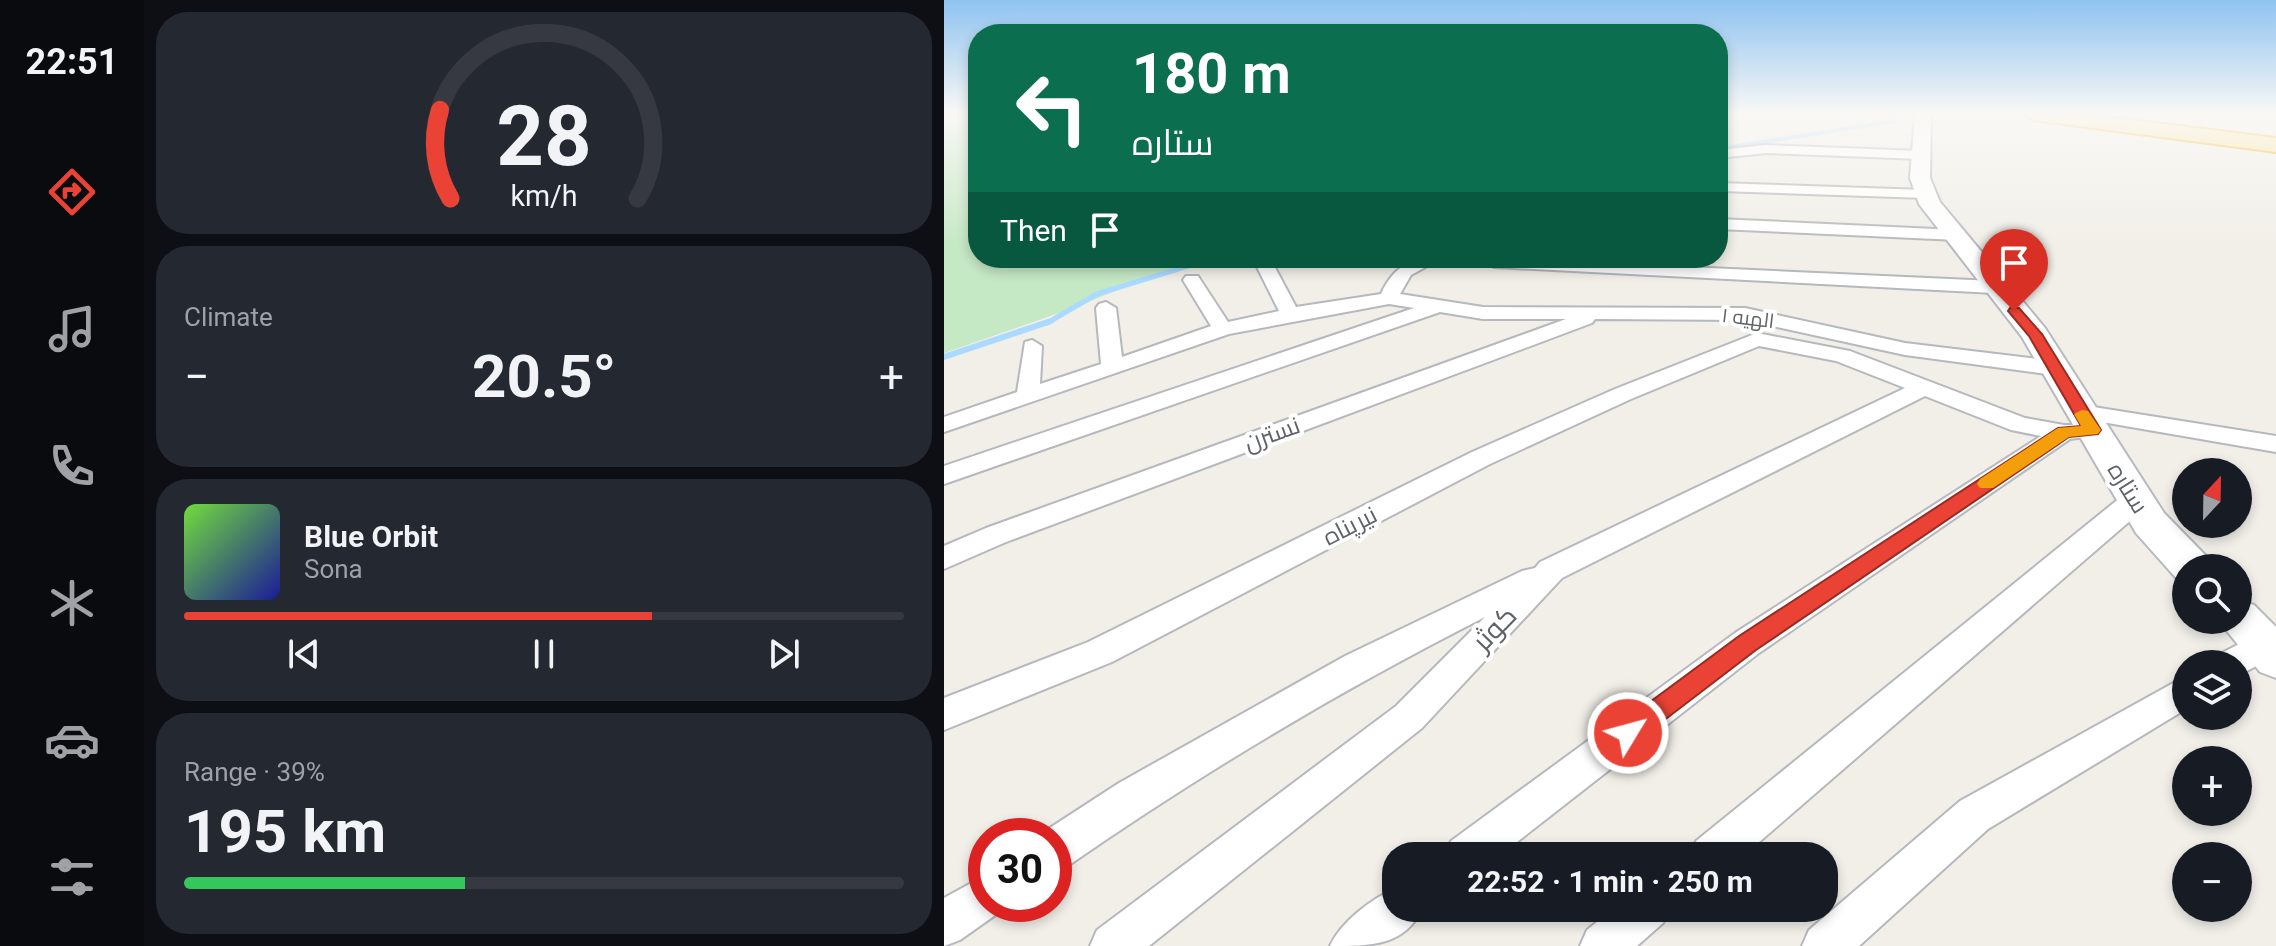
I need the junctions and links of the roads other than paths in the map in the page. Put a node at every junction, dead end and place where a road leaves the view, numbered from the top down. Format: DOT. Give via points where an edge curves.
graph roads {
  1 [pos="1921,158"];
  2 [pos="1728,187"];
  3 [pos="1926,194"];
  4 [pos="1728,224"];
  5 [pos="1957,235"];
  6 [pos="1267,268"];
  7 [pos="1406,268"];
  8 [pos="1531,268"];
  9 [pos="1192,280"];
  10 [pos="1994,287"];
  11 [pos="1389,298"];
  12 [pos="1747,303"];
  13 [pos="1438,306"];
  14 [pos="1106,308"];
  15 [pos="1290,314"];
  16 [pos="1601,314"];
  17 [pos="1223,329"];
  18 [pos="1032,346"];
  19 [pos="1112,367"];
  20 [pos="2054,368"];
  21 [pos="1925,387"];
  22 [pos="1028,398"];
  23 [pos="944,425"];
  24 [pos="2079,425"];
  25 [pos="2276,444"];
  26 [pos="944,475"];
  27 [pos="2136,500"];
  28 [pos="2179,554"];
  29 [pos="944,558"];
  30 [pos="1551,570"];
  31 [pos="2172,699"];
  32 [pos="944,714"];
  33 [pos="1072,838"];
  34 [pos="1484,842"];
  35 [pos="1728,842"];
  36 [pos="968,908"];
  37 [pos="1383,922"];
  38 [pos="1631,922"];
  39 [pos="944,924"];
  40 [pos="1113,946"];
  41 [pos="1353,946"];
  42 [pos="1603,946"];
  43 [pos="1825,946"];
  1 -- 3 [label="street, ستاره"];
  2 -- 3 [label="street"];
  3 -- 5 [label="street, ستاره"];
  4 -- 5 [label="street"];
  5 -- 10 [label="street, ستاره"];
  6 -- 15 [label="street"];
  7 -- 11 [label="street"];
  8 -- 12 [label="street"];
  9 -- 17 [label="street"];
  10 -- 12 [label="street"];
  10 -- 20 [label="street, ستاره" via="2035,334"];
  11 -- 13 [label="street, الهیه ۱"];
  11 -- 15 [label="street, الهیه ۱"];
  12 -- 16 [label="street, الهیه ۱"];
  12 -- 20 [label="street, الهیه ۱" via="1905,349"];
  12 -- 21 [label="street" via="1842,356"];
  12 -- 32 [label="street, نیرپناه" via="1623,394 1481,458 1100,652"];
  13 -- 16 [label="street, الهیه ۱" via="1483,313"];
  13 -- 26 [label="street, الهیه ۱"];
  14 -- 19 [label="street"];
  15 -- 17 [label="street, الهیه ۱"];
  16 -- 29 [label="street, نسترن"];
  17 -- 19 [label="street, الهیه ۱"];
  18 -- 22 [label="street"];
  19 -- 22 [label="street, الهیه ۱"];
  20 -- 24 [label="street, ستاره"];
  21 -- 24 [label="street" via="2020,425"];
  21 -- 30 [label="street, کوثر"];
  22 -- 23 [label="street, الهیه ۱"];
  24 -- 25 [label="street"];
  24 -- 27 [label="street, ستاره"];
  24 -- 34 [label="street" via="1747,643"];
  27 -- 28 [label="street, ستاره"];
  27 -- 35 [label="street"];
  30 -- 33 [label="street" via="1357,666"];
  30 -- 40 [label="street, کوثر" via="1409,717"];
  31 -- 43 [label="street" via="1974,815"];
  36 -- 39 [label="street"];
  37 -- 41 [label="street"];
  38 -- 42 [label="street"];
}
